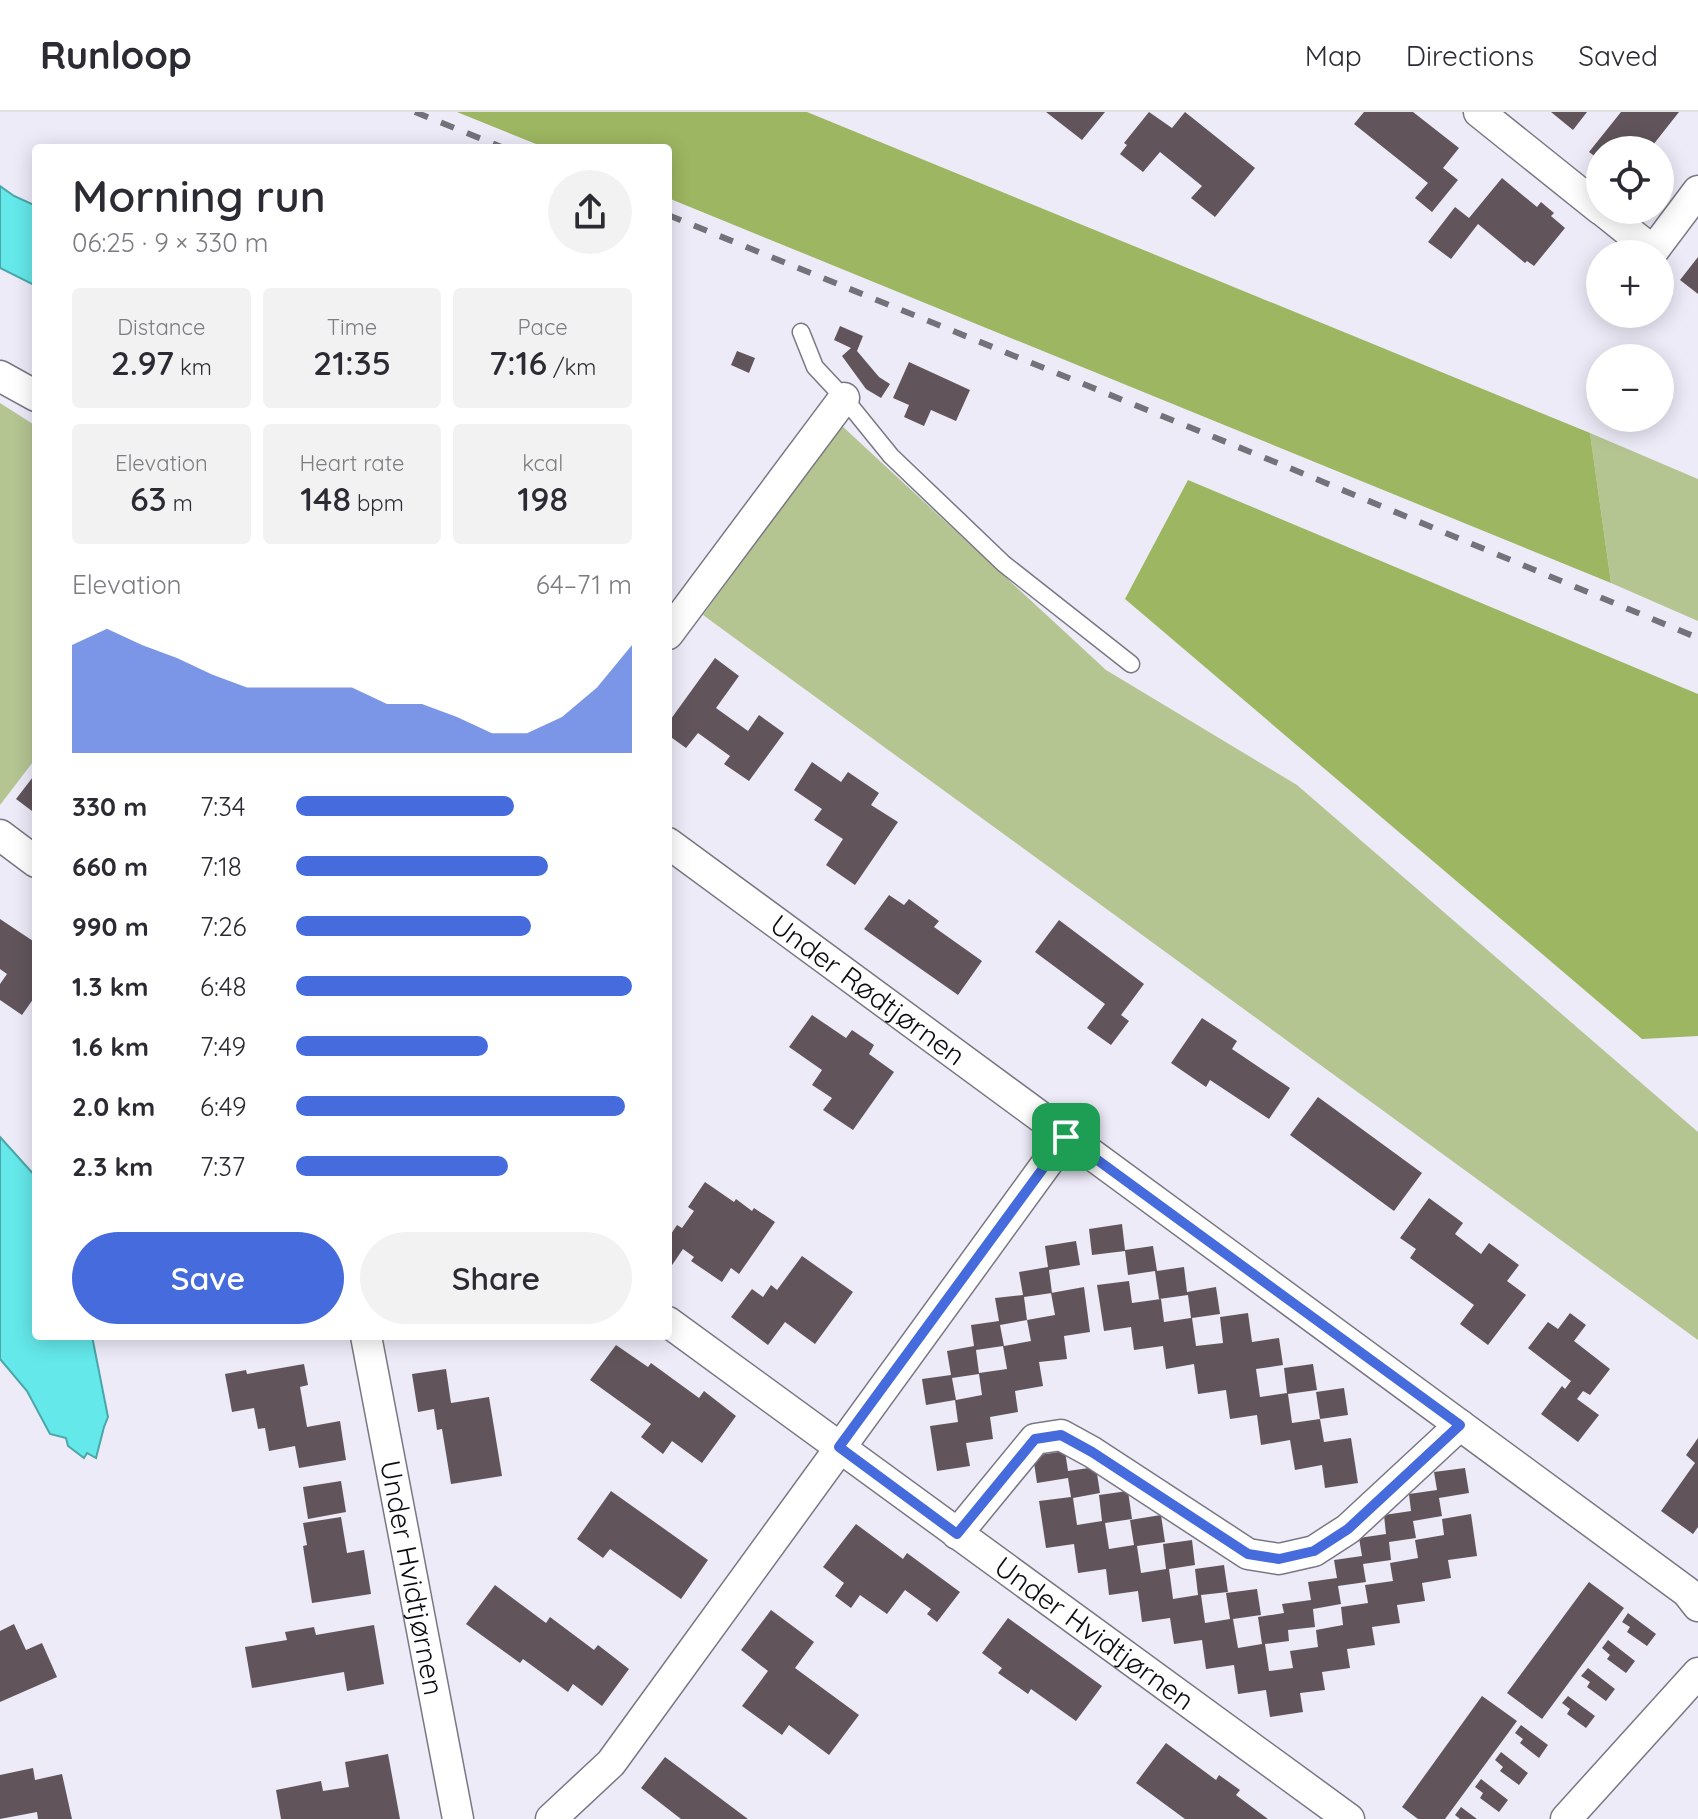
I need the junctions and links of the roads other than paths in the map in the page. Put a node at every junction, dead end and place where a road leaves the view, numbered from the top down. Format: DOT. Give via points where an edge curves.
graph roads {
  1 [pos="1479,112"];
  2 [pos="1698,191"];
  3 [pos="1586,197"];
  4 [pos="1674,223"];
  5 [pos="1620,224"];
  6 [pos="1673,224"];
  7 [pos="801,332"];
  8 [pos="0,376"];
  9 [pos="32,394"];
  10 [pos="844,398"];
  11 [pos="672,629"];
  12 [pos="1131,664"];
  13 [pos="0,835"];
  14 [pos="672,846"];
  15 [pos="32,859"];
  16 [pos="1066,1137"];
  17 [pos="672,1325"];
  18 [pos="367,1340"];
  19 [pos="1460,1425"];
  20 [pos="839,1447"];
  21 [pos="957,1534"];
  22 [pos="1698,1606"];
  23 [pos="1698,1673"];
  24 [pos="458,1819"];
  25 [pos="551,1819"];
  26 [pos="1349,1819"];
  27 [pos="1566,1819"];
  1 -- 3 [label="street"];
  2 -- 4 [label="street"];
  5 -- 6 [label="street" via="1653,251"];
  7 -- 10 [label="lane" via="815,367"];
  8 -- 9 [label="street"];
  10 -- 11 [label="street"];
  10 -- 12 [label="lane" via="891,456 1004,564"];
  13 -- 15 [label="street"];
  14 -- 16 [label="street, Under Rødtjørnen"];
  16 -- 19 [label="street, Under Rødtjørnen"];
  16 -- 20 [label="street"];
  17 -- 20 [label="street, Under Hvidtjørnen"];
  18 -- 24 [label="street, Under Hvidtjørnen"];
  19 -- 21 [label="street" via="1348,1529 1314,1551 1279,1559 1248,1554 1061,1435 1035,1439"];
  19 -- 22 [label="street, Under Rødtjørnen" via="1687,1592"];
  20 -- 21 [label="street, Under Hvidtjørnen"];
  20 -- 25 [label="street" via="611,1763"];
  21 -- 26 [label="street, Under Hvidtjørnen"];
  23 -- 27 [label="street"];
}
